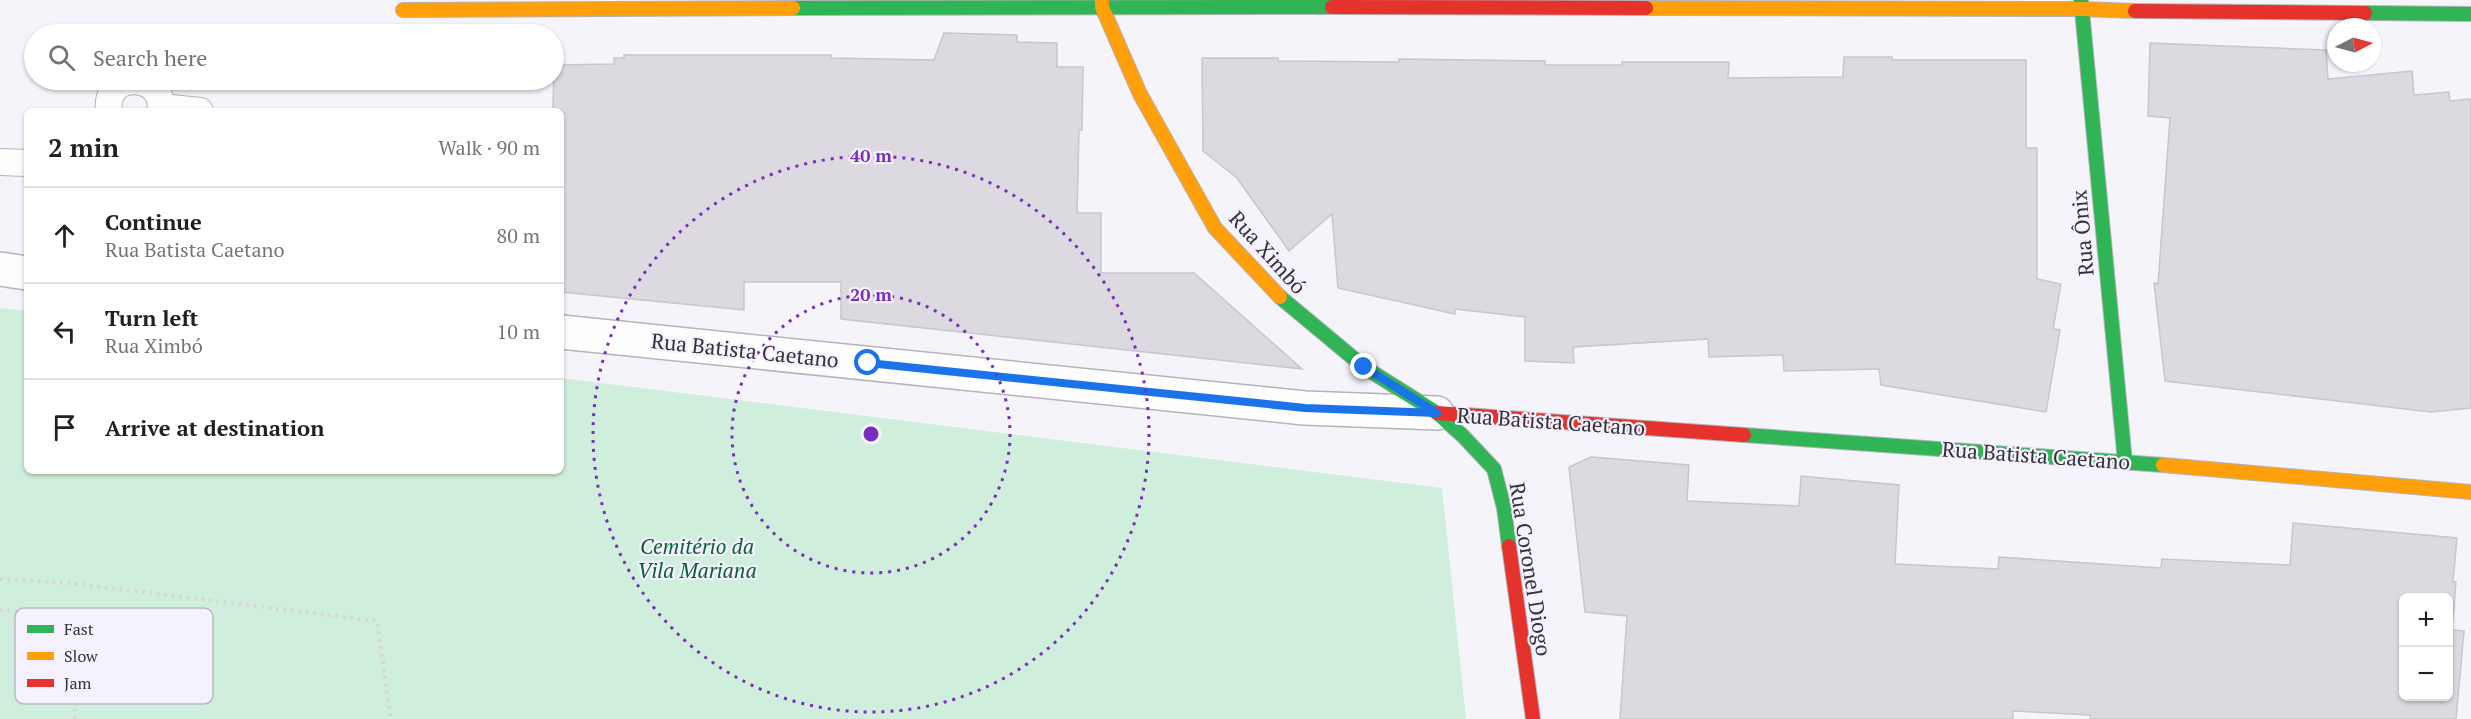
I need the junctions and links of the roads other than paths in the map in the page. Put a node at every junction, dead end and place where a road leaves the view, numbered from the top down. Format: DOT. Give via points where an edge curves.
graph roads {
  1 [pos="1102,3"];
  2 [pos="2082,4"];
  3 [pos="403,10"];
  4 [pos="2471,14"];
  5 [pos="114,90"];
  6 [pos="155,90"];
  7 [pos="109,108"];
  8 [pos="161,108"];
  9 [pos="0,162"];
  10 [pos="24,163"];
  11 [pos="0,270"];
  12 [pos="24,273"];
  13 [pos="564,332"];
  14 [pos="1437,413"];
  15 [pos="2125,462"];
  16 [pos="2471,492"];
  17 [pos="1533,719"];
  1 -- 2 [label="street"];
  1 -- 3 [label="street"];
  1 -- 14 [label="street, Rua Ximbó" via="1140,94 1215,228 1288,306 1364,367"];
  2 -- 4 [label="street" via="2157,12"];
  2 -- 15 [label="street, Rua Ônix"];
  5 -- 7 [label="lane"];
  6 -- 8 [label="lane"];
  9 -- 10 [label="lane"];
  11 -- 12 [label="street"];
  13 -- 14 [label="street, Rua Batista Caetano" via="1305,408"];
  14 -- 15 [label="street, Rua Batista Caetano"];
  14 -- 17 [label="street, Rua Coronel Diogo" via="1494,469 1504,508"];
  15 -- 16 [label="street, Rua Batista Caetano"];
}
